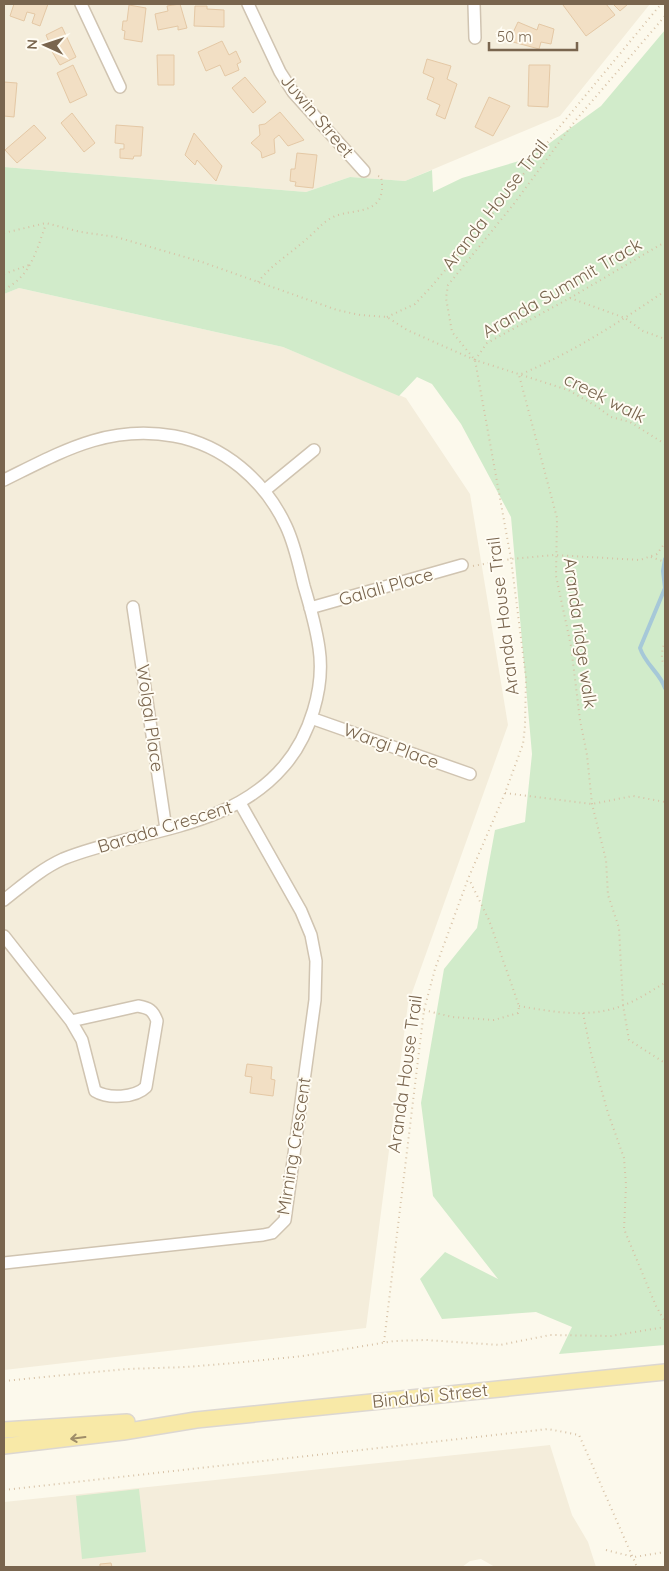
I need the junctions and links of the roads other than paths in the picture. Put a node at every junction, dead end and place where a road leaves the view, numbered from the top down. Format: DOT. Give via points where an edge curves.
graph roads {
  1 [pos="81,4"];
  2 [pos="248,4"];
  3 [pos="474,4"];
  4 [pos="475,38"];
  5 [pos="120,87"];
  6 [pos="364,171"];
  7 [pos="314,450"];
  8 [pos="4,480"];
  9 [pos="264,491"];
  10 [pos="462,565"];
  11 [pos="134,607"];
  12 [pos="310,608"];
  13 [pos="311,718"];
  14 [pos="470,774"];
  15 [pos="240,803"];
  16 [pos="166,829"];
  17 [pos="4,900"];
  18 [pos="4,936"];
  19 [pos="71,1021"];
  20 [pos="4,1262"];
  21 [pos="665,1372"];
  22 [pos="196,1420"];
  23 [pos="4,1430"];
  24 [pos="4,1446"];
  1 -- 5 [label="street"];
  2 -- 6 [label="street, Juwin Street" via="293,92"];
  3 -- 4 [label="street"];
  7 -- 9 [label="street"];
  8 -- 9 [label="street, Barada Crescent" via="94,438 149,432 203,444 227,456"];
  9 -- 12 [label="street, Barada Crescent" via="290,537"];
  10 -- 12 [label="street, Galali Place"];
  11 -- 16 [label="street, Wolgal Place"];
  12 -- 13 [label="street, Barada Crescent" via="320,662"];
  13 -- 14 [label="street, Wargi Place"];
  13 -- 15 [label="street, Barada Crescent" via="285,766"];
  15 -- 16 [label="street, Barada Crescent"];
  15 -- 20 [label="street, Mirning Crescent" via="301,910 316,961 315,1000 285,1220 263,1236"];
  16 -- 17 [label="street, Barada Crescent" via="62,860 40,872"];
  18 -- 19 [label="street"];
  19 -- 19 [label="street" via="138,1006 154,1013 157,1021 146,1087 135,1094 109,1096 95,1091 86,1050"];
  21 -- 22 [label="main road, Bindubi Street"];
  22 -- 23 [label="main road, Bindubi Street"];
  22 -- 24 [label="main road, Bindubi Street, one-way"];
}
